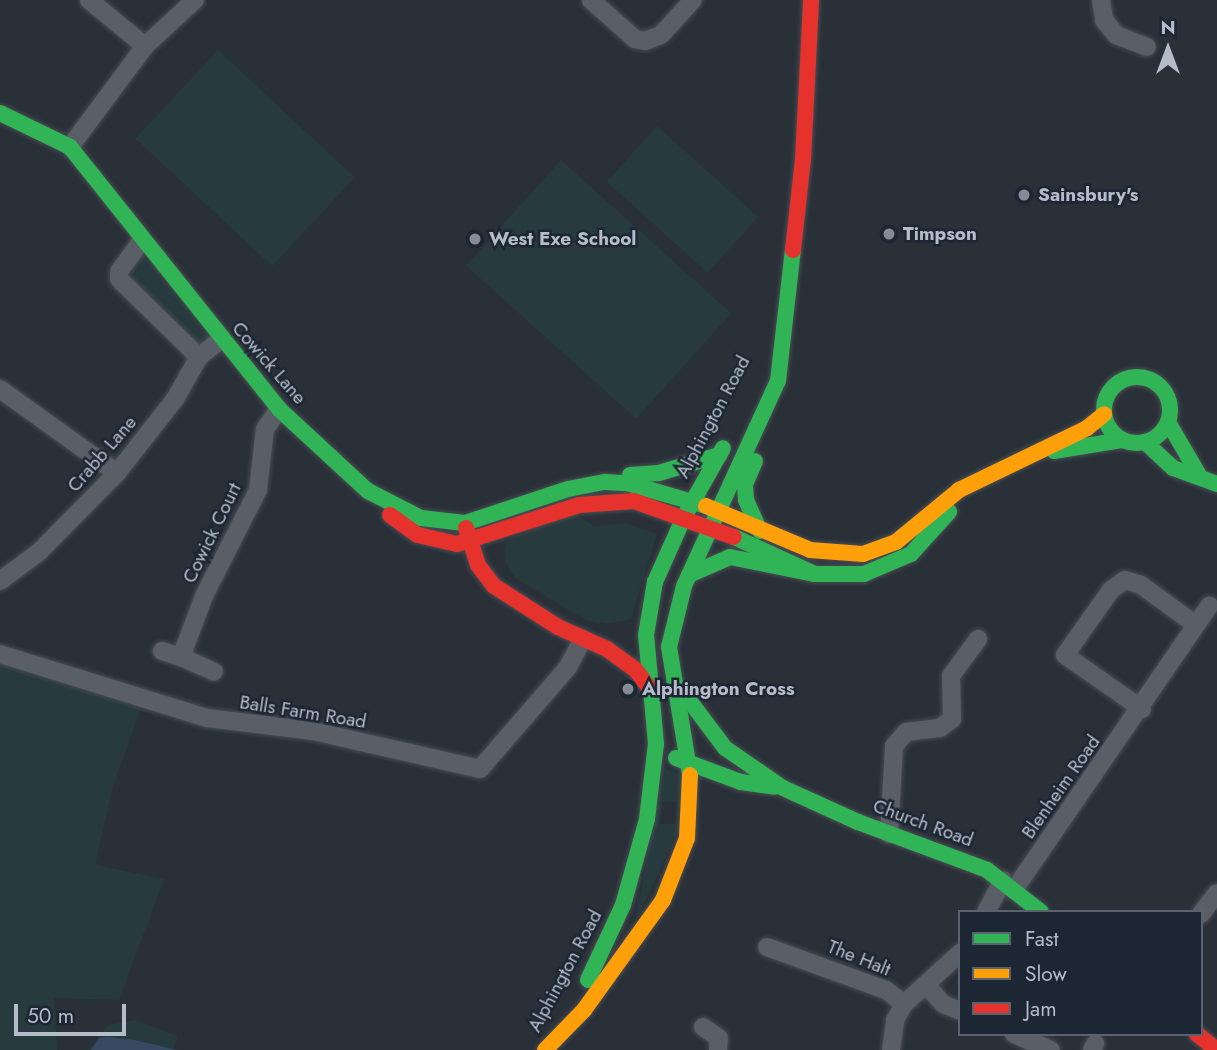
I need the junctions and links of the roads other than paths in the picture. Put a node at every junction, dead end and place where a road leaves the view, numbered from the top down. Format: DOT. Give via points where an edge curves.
graph roads {
  1 [pos="89,0"];
  2 [pos="195,0"];
  3 [pos="591,0"];
  4 [pos="693,0"];
  5 [pos="811,0"];
  6 [pos="1101,0"];
  7 [pos="145,46"];
  8 [pos="1147,47"];
  9 [pos="0,113"];
  10 [pos="70,147"];
  11 [pos="142,240"];
  12 [pos="783,326"];
  13 [pos="220,340"];
  14 [pos="199,357"];
  15 [pos="760,374"];
  16 [pos="0,389"];
  17 [pos="769,404"];
  18 [pos="279,409"];
  19 [pos="1104,414"];
  20 [pos="1168,422"];
  21 [pos="732,434"];
  22 [pos="1123,440"];
  23 [pos="1144,442"];
  24 [pos="1033,454"];
  25 [pos="719,455"];
  26 [pos="117,473"];
  27 [pos="1199,475"];
  28 [pos="981,479"];
  29 [pos="605,482"];
  30 [pos="1217,484"];
  31 [pos="379,499"];
  32 [pos="692,502"];
  33 [pos="716,509"];
  34 [pos="684,517"];
  35 [pos="465,523"];
  36 [pos="710,527"];
  37 [pos="760,531"];
  38 [pos="470,542"];
  39 [pos="815,574"];
  40 [pos="689,575"];
  41 [pos="0,581"];
  42 [pos="1209,606"];
  43 [pos="1196,625"];
  44 [pos="646,635"];
  45 [pos="583,639"];
  46 [pos="978,639"];
  47 [pos="607,649"];
  48 [pos="162,651"];
  49 [pos="0,654"];
  50 [pos="181,657"];
  51 [pos="214,672"];
  52 [pos="671,672"];
  53 [pos="648,686"];
  54 [pos="1142,709"];
  55 [pos="656,744"];
  56 [pos="689,766"];
  57 [pos="741,782"];
  58 [pos="783,788"];
  59 [pos="691,808"];
  60 [pos="889,834"];
  61 [pos="1009,885"];
  62 [pos="1217,893"];
  63 [pos="988,910"];
  64 [pos="1039,910"];
  65 [pos="1207,916"];
  66 [pos="802,938"];
  67 [pos="767,947"];
  68 [pos="958,955"];
  69 [pos="797,956"];
  70 [pos="926,985"];
  71 [pos="904,1004"];
  72 [pos="958,1010"];
  73 [pos="703,1027"];
  74 [pos="1019,1036"];
  75 [pos="1200,1036"];
  76 [pos="724,1041"];
  77 [pos="546,1049"];
  78 [pos="891,1050"];
  79 [pos="1051,1050"];
  80 [pos="1217,1050"];
  1 -- 7 [label="street"];
  2 -- 7 [label="street"];
  3 -- 4 [label="street" via="635,38 645,41 661,35"];
  5 -- 12 [label="main road, Alphington Road" via="803,160"];
  6 -- 8 [label="street" via="1104,20 1116,35"];
  7 -- 10 [label="street"];
  9 -- 10 [label="main road, Cowick Lane"];
  10 -- 11 [label="main road, Cowick Lane"];
  11 -- 13 [label="main road, Cowick Lane"];
  11 -- 14 [label="street" via="119,272 119,279"];
  12 -- 15 [label="main road, Alphington Road"];
  12 -- 17 [label="main road, Alphington Road" via="784,352"];
  13 -- 14 [label="street, Crabb Lane"];
  13 -- 18 [label="main road, Cowick Lane"];
  14 -- 26 [label="street, Crabb Lane" via="175,399"];
  16 -- 26 [label="street"];
  17 -- 33 [label="main road, Alphington Road"];
  17 -- 37 [label="main road" via="771,428 745,485 750,513"];
  18 -- 31 [label="main road, Cowick Lane"];
  18 -- 50 [label="street, Cowick Court" via="265,429 258,490 204,596"];
  19 -- 20 [label="main road" via="1114,387 1129,378 1143,378 1156,383 1167,397"];
  19 -- 22 [label="main road" via="1110,429"];
  19 -- 24 [label="main road" via="1087,428"];
  20 -- 23 [label="main road" via="1155,438"];
  20 -- 27 [label="main road"];
  21 -- 25 [label="main road, Alphington Road"];
  22 -- 23 [label="main road"];
  22 -- 24 [label="main road"];
  23 -- 27 [label="main road" via="1173,468"];
  24 -- 28 [label="main road"];
  25 -- 29 [label="main road" via="659,473"];
  25 -- 32 [label="main road, Alphington Road"];
  26 -- 41 [label="street, Crabb Lane" via="39,552"];
  27 -- 30 [label="main road"];
  28 -- 37 [label="main road" via="934,506 896,541 863,554 810,550"];
  28 -- 39 [label="main road" via="926,542 896,564 864,575"];
  29 -- 32 [label="main road" via="649,486"];
  29 -- 35 [label="main road" via="568,489"];
  31 -- 35 [label="main road" via="421,518"];
  31 -- 38 [label="main road" via="379,506 418,535 442,543"];
  32 -- 33 [label="main road"];
  32 -- 34 [label="main road, Alphington Road"];
  33 -- 36 [label="main road, Alphington Road"];
  33 -- 37 [label="main road"];
  34 -- 36 [label="main road"];
  34 -- 38 [label="main road" via="634,501 599,501"];
  34 -- 44 [label="main road, Alphington Road" via="655,582"];
  35 -- 38 [label="main road"];
  36 -- 39 [label="main road"];
  36 -- 40 [label="main road, Alphington Road"];
  38 -- 45 [label="main road" via="478,565 494,586"];
  39 -- 40 [label="main road" via="730,557"];
  40 -- 52 [label="main road, Alphington Road" via="676,610 669,648"];
  42 -- 43 [label="street, Blenheim Road"];
  43 -- 54 [label="street, Blenheim Road"];
  43 -- 54 [label="street" via="1133,580 1119,581 1065,655"];
  44 -- 47 [label="main road" via="635,643"];
  44 -- 53 [label="main road, Alphington Road"];
  45 -- 47 [label="main road"];
  45 -- 49 [label="street, Balls Farm Road" via="568,667 480,769 313,731 207,718"];
  46 -- 60 [label="street" via="951,676 952,719 940,728 906,732 894,747"];
  47 -- 53 [label="main road" via="635,668"];
  48 -- 50 [label="street"];
  50 -- 51 [label="street"];
  52 -- 56 [label="main road, Alphington Road"];
  52 -- 58 [label="main road, Church Road" via="688,703 725,748"];
  53 -- 55 [label="main road, Alphington Road"];
  54 -- 61 [label="street, Blenheim Road"];
  55 -- 56 [label="main road, Church Road"];
  55 -- 77 [label="main road, Alphington Road" via="647,819 622,905 605,948"];
  56 -- 57 [label="main road, Church Road"];
  56 -- 59 [label="main road, Alphington Road"];
  57 -- 58 [label="main road, Church Road"];
  57 -- 59 [label="main road" via="718,786"];
  58 -- 60 [label="main road, Church Road"];
  59 -- 77 [label="main road, Alphington Road" via="687,838 663,900 584,1010"];
  60 -- 61 [label="main road, Church Road" via="966,861"];
  61 -- 63 [label="street, Blenheim Road"];
  61 -- 64 [label="main road, Church Road"];
  62 -- 65 [label="street"];
  66 -- 69 [label="street, The Halt"];
  67 -- 69 [label="street, The Halt"];
  68 -- 70 [label="street"];
  69 -- 71 [label="street, The Halt" via="886,990"];
  70 -- 71 [label="street"];
  70 -- 72 [label="street" via="943,1004"];
  71 -- 78 [label="street" via="895,1020"];
  73 -- 76 [label="street"];
  74 -- 79 [label="street"];
  75 -- 80 [label="main road"];
}
